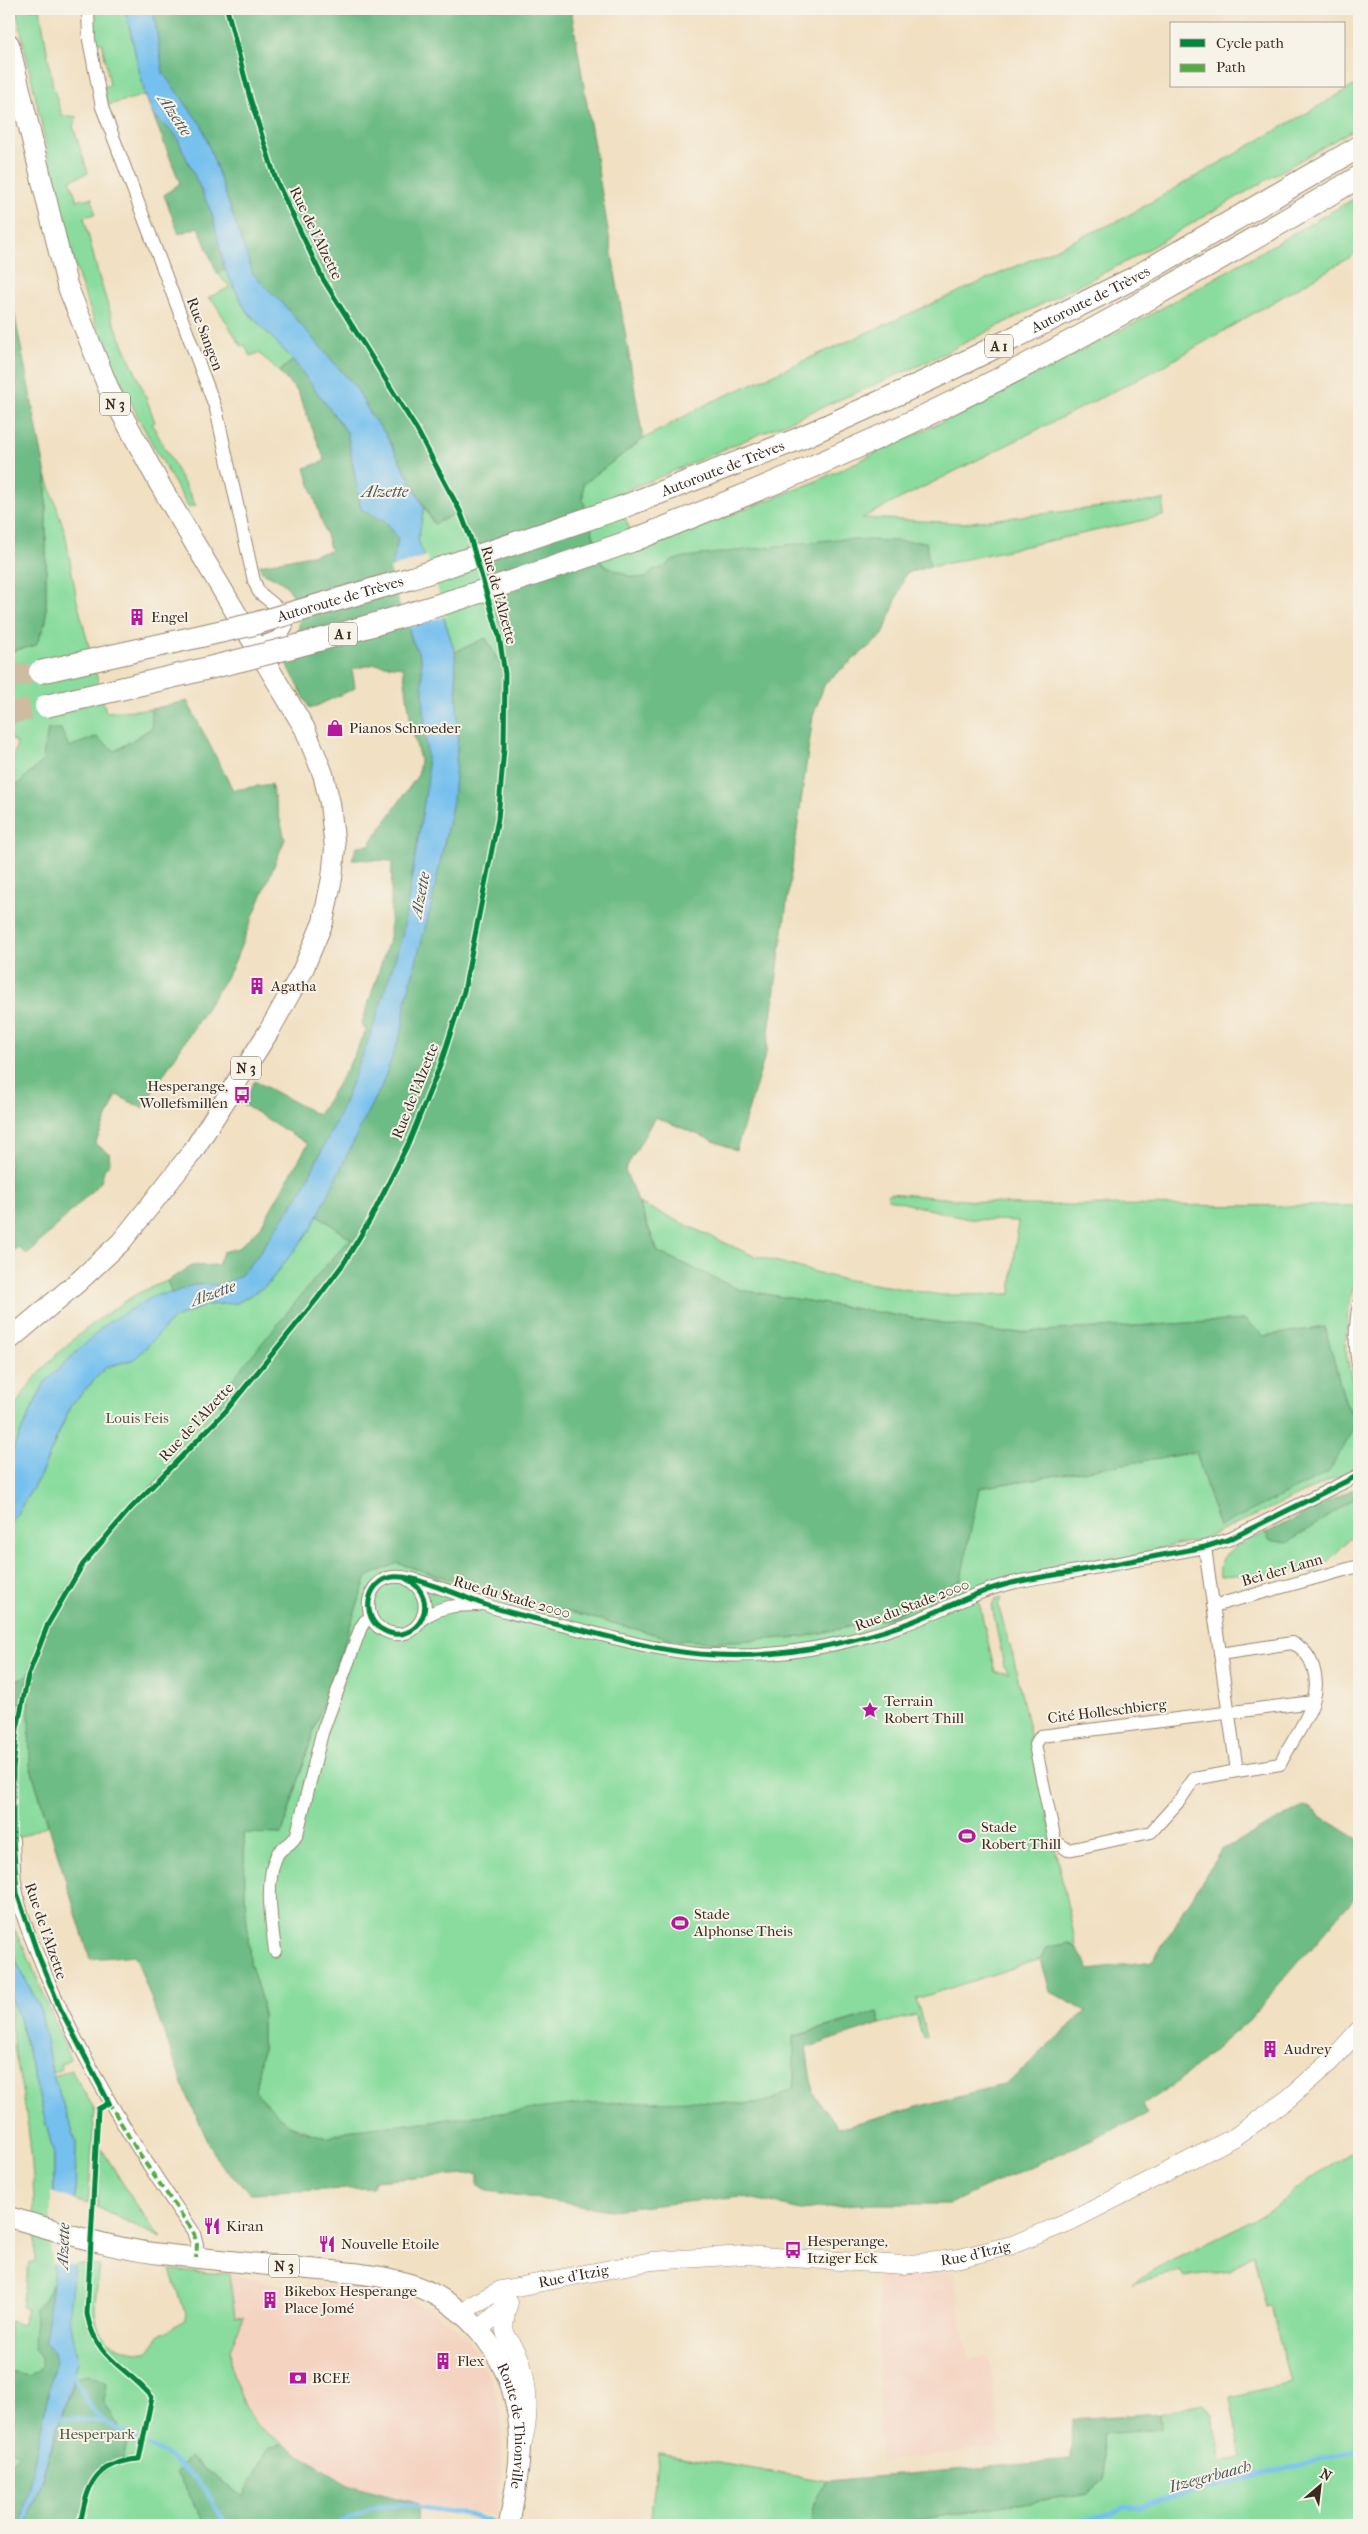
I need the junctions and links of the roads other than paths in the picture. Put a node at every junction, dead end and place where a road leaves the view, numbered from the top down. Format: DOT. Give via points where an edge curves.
graph roads {
  1 [pos="88,9"];
  2 [pos="9,44"];
  3 [pos="1359,147"];
  4 [pos="1359,177"];
  5 [pos="254,644"];
  6 [pos="40,672"];
  7 [pos="46,706"];
  8 [pos="1359,1302"];
  9 [pos="9,1340"];
  10 [pos="1359,1369"];
  11 [pos="1359,1475"];
  12 [pos="1205,1547"];
  13 [pos="1359,1566"];
  14 [pos="405,1578"];
  15 [pos="485,1605"];
  16 [pos="1213,1606"];
  17 [pos="371,1618"];
  18 [pos="422,1618"];
  19 [pos="1220,1654"];
  20 [pos="1313,1702"];
  21 [pos="1228,1712"];
  22 [pos="1237,1772"];
  23 [pos="13,1840"];
  24 [pos="275,1951"];
  25 [pos="1359,2030"];
  26 [pos="9,2217"];
  27 [pos="196,2258"];
  28 [pos="529,2285"];
  29 [pos="508,2305"];
  30 [pos="463,2314"];
  31 [pos="480,2329"];
  32 [pos="519,2463"];
  33 [pos="509,2525"];
  1 -- 5 [label="street, Rue Sangen" via="89,40 102,107 216,409 254,581 258,592 278,606 286,620 285,630 280,635"];
  2 -- 5 [label="main road, N 3" via="67,285 90,346 131,436"];
  3 -- 6 [label="highway, Autoroute de Trèves / A 1, bridge" via="1136,277 933,378 796,440 620,508 412,578 250,625"];
  4 -- 7 [label="highway, Autoroute de Trèves / A 1, bridge" via="1144,304 945,406 806,471 634,540 531,576 331,637"];
  5 -- 9 [label="main road, N 3" via="305,729 330,803 335,848 323,922 288,997 193,1151 121,1242"];
  8 -- 10 [label="street" via="1356,1320"];
  11 -- 12 [label="street, Rue du Stade 2000" via="1230,1539"];
  12 -- 15 [label="street, Rue du Stade 2000" via="999,1586 905,1624 852,1641 757,1654 717,1656 678,1652"];
  12 -- 16 [label="street"];
  13 -- 16 [label="street, Bei der Lann"];
  14 -- 15 [label="street, Rue du Stade 2000"];
  14 -- 17 [label="street, Rue du Stade 2000" via="386,1579 378,1584 368,1600"];
  14 -- 18 [label="street" via="420,1589 425,1608"];
  15 -- 18 [label="street, Rue du Stade 2000" via="451,1605"];
  16 -- 19 [label="street"];
  17 -- 18 [label="street, Rue du Stade 2000" via="384,1631 402,1634 410,1631"];
  17 -- 24 [label="street" via="361,1627 322,1733 297,1834 294,1841 276,1856 269,1895"];
  19 -- 20 [label="street, Cité Holleschbierg" via="1292,1643 1300,1646 1310,1658 1315,1672"];
  19 -- 21 [label="street"];
  20 -- 21 [label="street, Cité Holleschbierg"];
  20 -- 22 [label="street, Cité Holleschbierg" via="1280,1764"];
  21 -- 22 [label="street"];
  21 -- 22 [label="street, Cité Holleschbierg" via="1041,1736 1035,1745 1055,1841 1068,1850 1152,1832 1194,1779"];
  23 -- 27 [label="street, Rue de l'Alzette" via="17,1893 60,2008 109,2103 192,2231 197,2244"];
  25 -- 28 [label="main road, Rue d'Itzig" via="1328,2064 1289,2098 1235,2137 1070,2222 1012,2245 960,2258 904,2265 744,2255 695,2257 615,2266"];
  26 -- 27 [label="main road, N 3" via="138,2251"];
  27 -- 30 [label="main road, Route de Thionville / N 3" via="376,2276 422,2288"];
  28 -- 29 [label="main road, Rue d'Itzig"];
  28 -- 30 [label="main road, Rue d'Itzig" via="515,2286 487,2296"];
  29 -- 31 [label="main road, Rue d'Itzig"];
  29 -- 32 [label="main road" via="503,2322 504,2333 520,2359 528,2389 528,2419"];
  30 -- 31 [label="main road, Route de Thionville / N 3"];
  31 -- 32 [label="main road, Route de Thionville / N 3" via="498,2356 511,2386 519,2418"];
  32 -- 33 [label="main road, Route de Thionville / N 3"];
}
